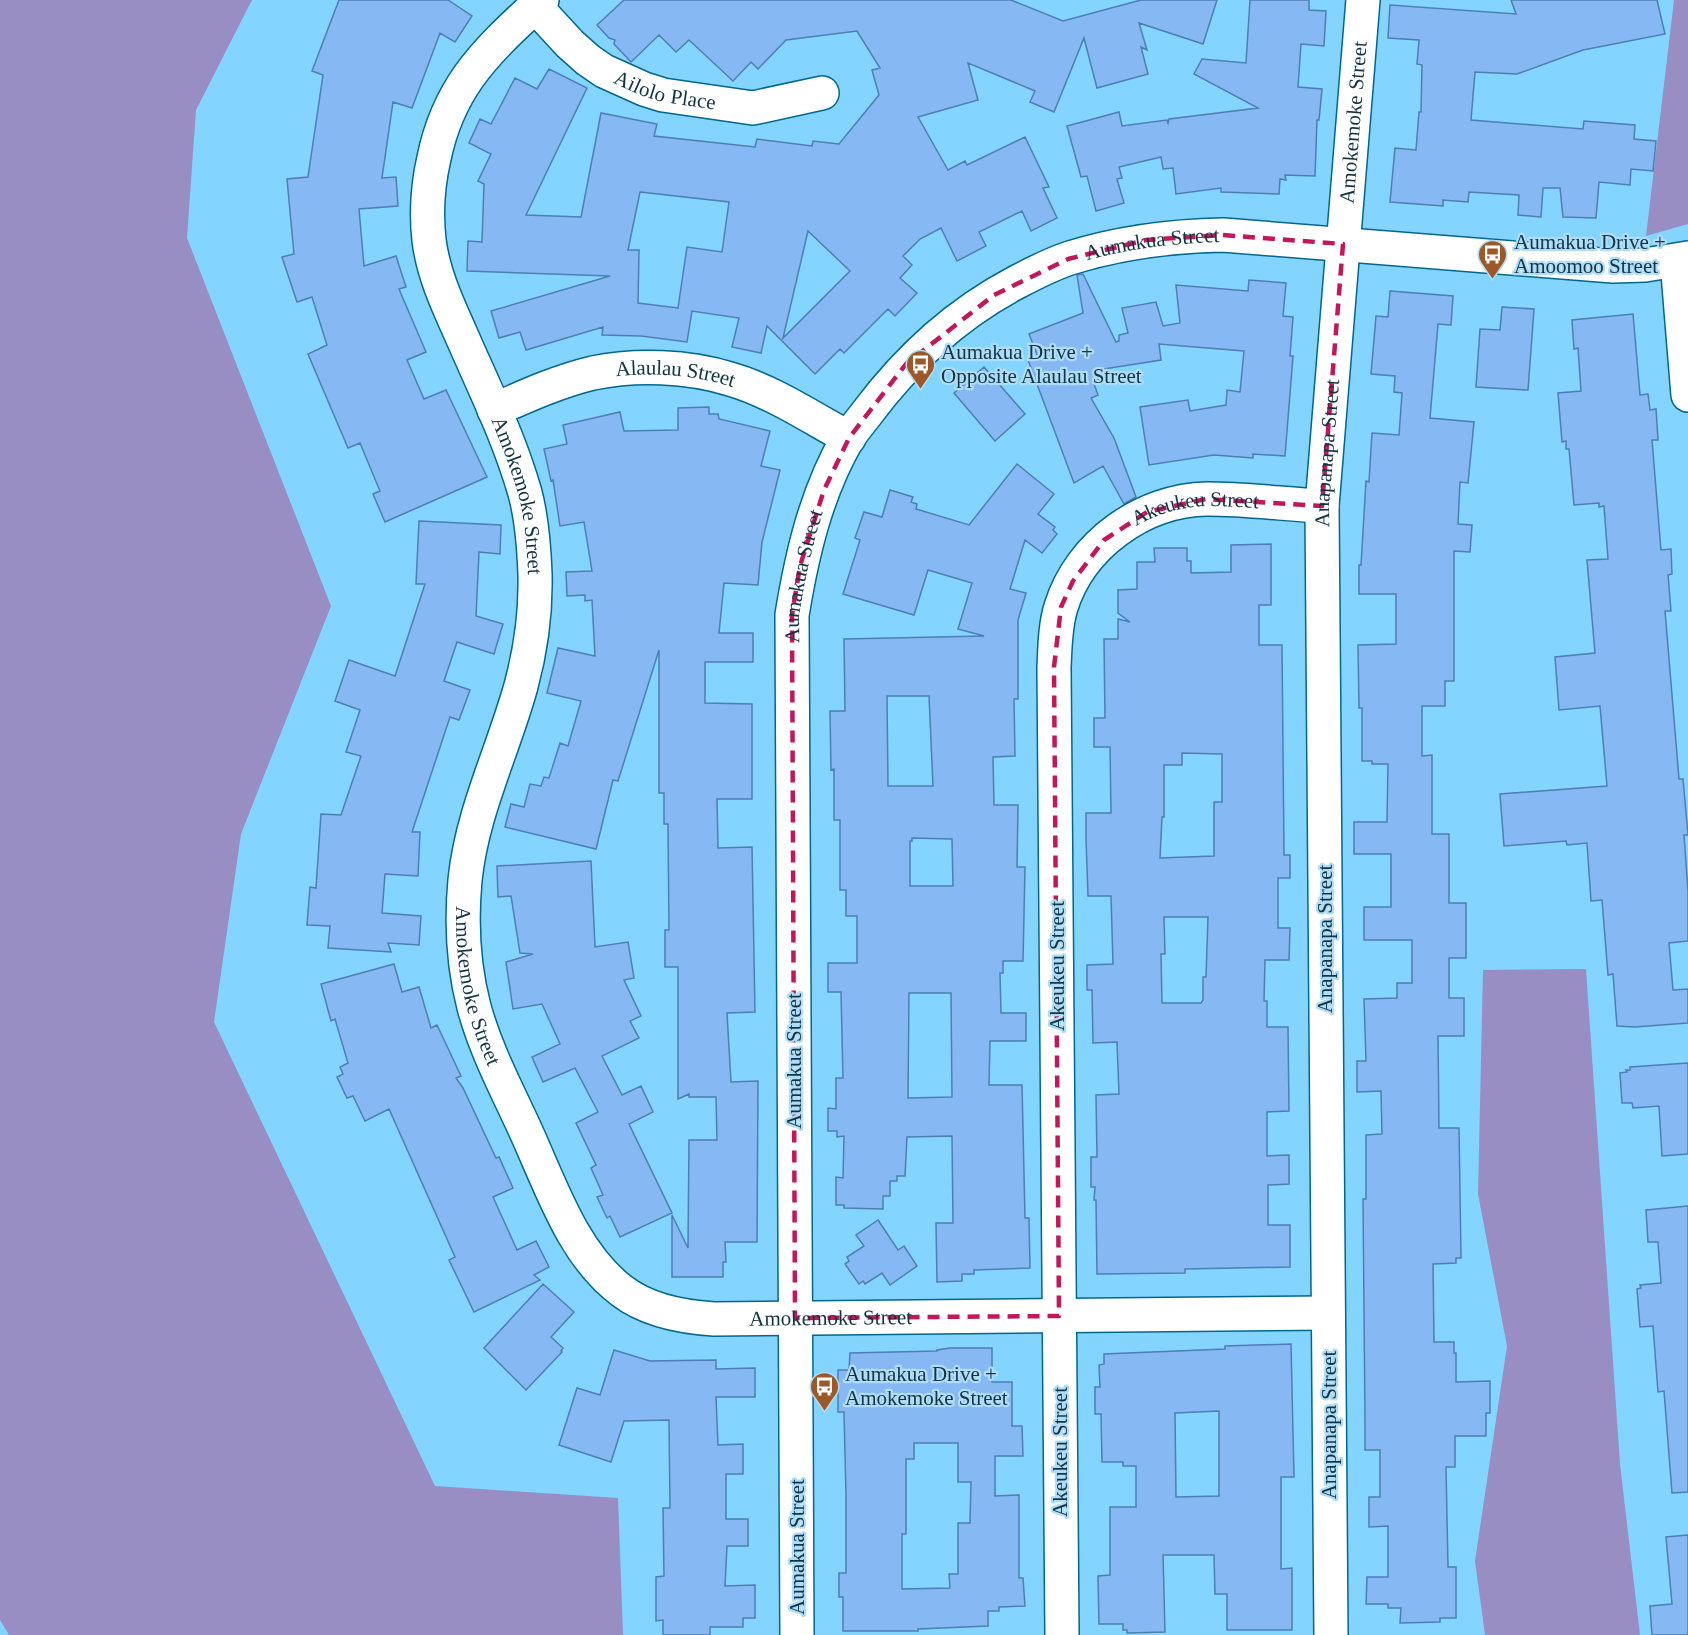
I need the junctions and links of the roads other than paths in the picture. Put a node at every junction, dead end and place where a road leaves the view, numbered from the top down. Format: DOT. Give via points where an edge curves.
graph roads {
  1 [pos="1363,0"];
  2 [pos="539,3"];
  3 [pos="822,93"];
  4 [pos="1343,244"];
  5 [pos="1683,259"];
  6 [pos="1688,395"];
  7 [pos="494,410"];
  8 [pos="849,438"];
  9 [pos="1322,506"];
  10 [pos="1328,1313"];
  11 [pos="1059,1316"];
  12 [pos="795,1318"];
  13 [pos="797,1635"];
  14 [pos="1062,1635"];
  15 [pos="1331,1635"];
  1 -- 4 [label="street, Amokemoke Street"];
  2 -- 3 [label="street, Ailolo Place" via="570,44 588,60 644,89 753,108"];
  2 -- 7 [label="street, Amokemoke Street" via="494,46 468,78 449,111 430,176 429,240 434,266"];
  4 -- 5 [label="street, Aumakua Street" via="1613,266"];
  4 -- 8 [label="street, Aumakua Street" via="1223,235 1180,236 1112,246 1068,258 994,295 936,336 906,364"];
  4 -- 9 [label="street, Anapanapa Street"];
  5 -- 6 [label="street"];
  7 -- 8 [label="street, Alaulau Street" via="593,373 667,369 730,379"];
  7 -- 12 [label="street, Amokemoke Street" via="526,496 533,535 535,598 530,646 481,801 466,874 462,913 465,957 486,1045 568,1223 603,1275 624,1293 677,1315 714,1319"];
  8 -- 12 [label="street, Aumakua Street" via="810,530 792,615"];
  9 -- 10 [label="street, Anapanapa Street"];
  9 -- 11 [label="street, Akeukeu Street" via="1206,499 1147,512 1104,540 1073,581 1061,607 1054,667"];
  10 -- 11 [label="street, Amokemoke Street"];
  10 -- 15 [label="street, Anapanapa Street"];
  11 -- 12 [label="street, Amokemoke Street"];
  11 -- 14 [label="street, Akeukeu Street"];
  12 -- 13 [label="street, Aumakua Street"];
}
